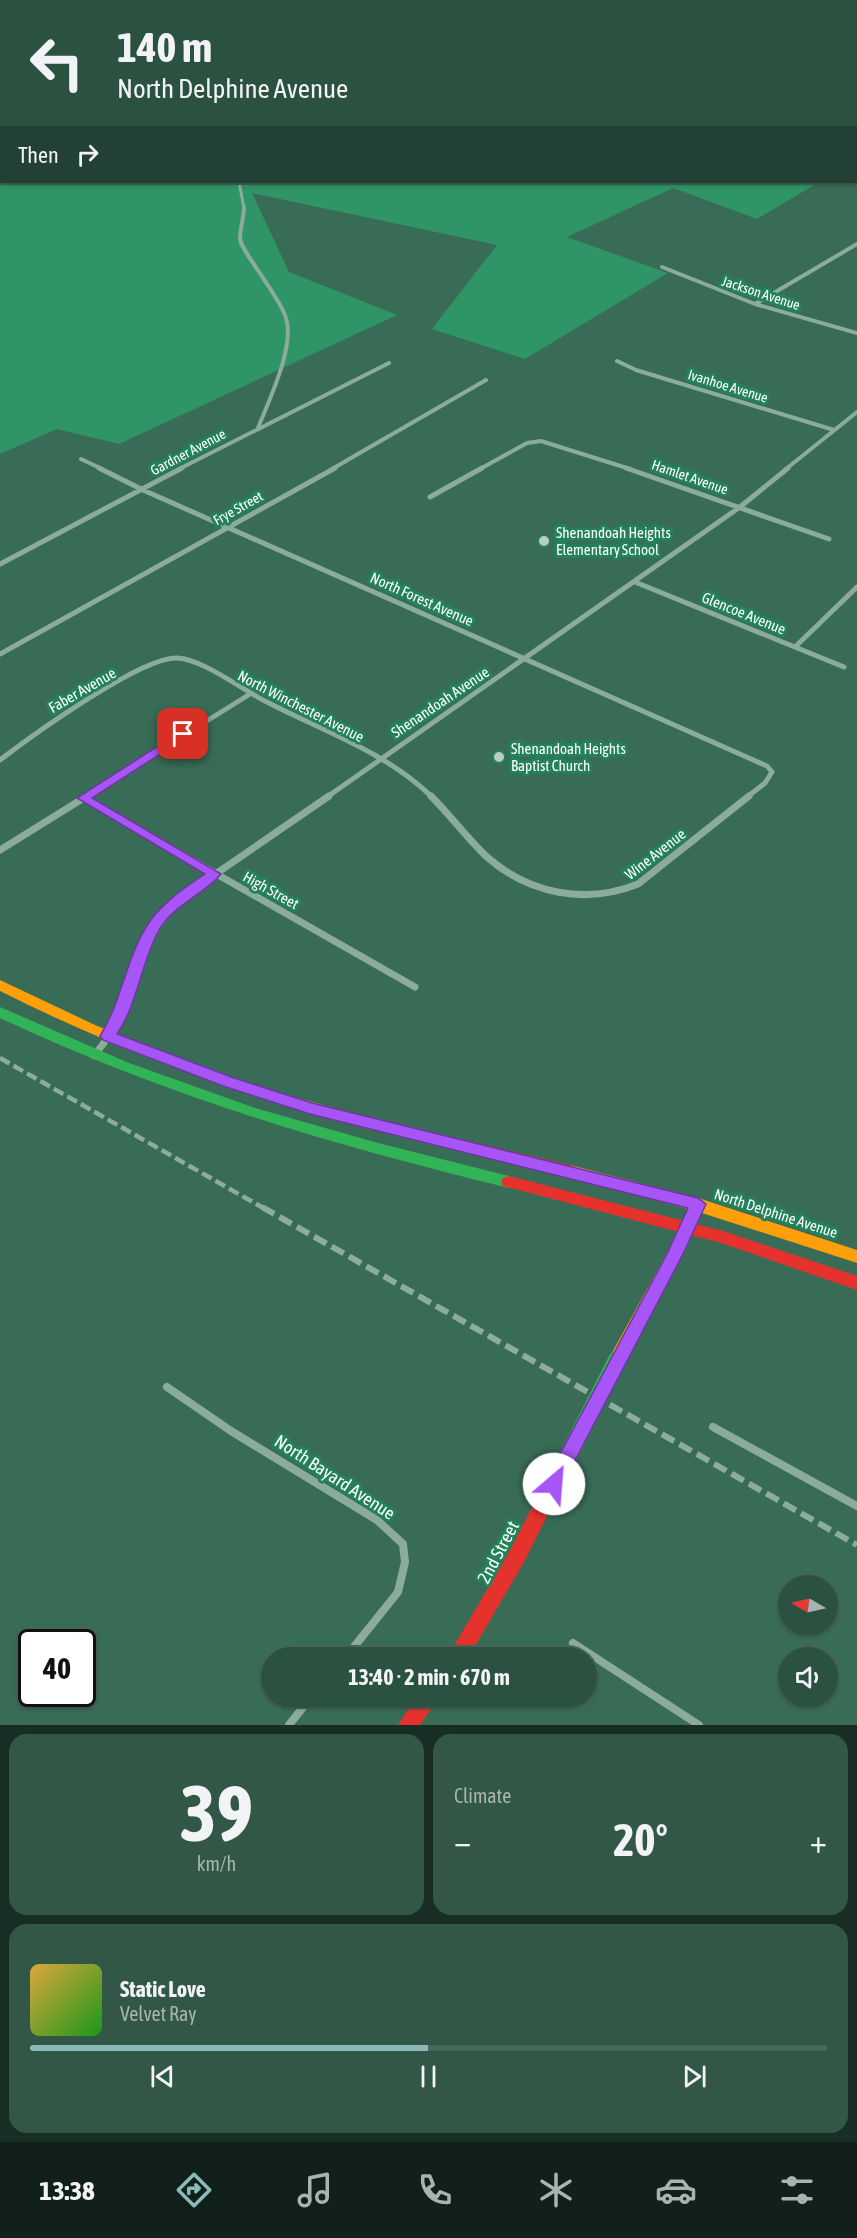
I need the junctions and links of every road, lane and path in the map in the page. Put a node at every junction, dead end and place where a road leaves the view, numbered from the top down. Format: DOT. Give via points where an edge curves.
graph roads {
  1 [pos="239,183"];
  2 [pos="857,244"];
  3 [pos="662,267"];
  4 [pos="755,304"];
  5 [pos="857,333"];
  6 [pos="616,361"];
  7 [pos="389,363"];
  8 [pos="486,380"];
  9 [pos="857,412"];
  10 [pos="257,428"];
  11 [pos="834,430"];
  12 [pos="81,459"];
  13 [pos="143,490"];
  14 [pos="430,497"];
  15 [pos="740,507"];
  16 [pos="228,527"];
  17 [pos="829,539"];
  18 [pos="0,564"];
  19 [pos="635,582"];
  20 [pos="857,586"];
  21 [pos="795,647"];
  22 [pos="0,654"];
  23 [pos="528,658"];
  24 [pos="184,660"];
  25 [pos="844,667"];
  26 [pos="250,694"];
  27 [pos="0,760"];
  28 [pos="380,760"];
  29 [pos="754,761"];
  30 [pos="83,798"];
  31 [pos="0,850"];
  32 [pos="511,873"];
  33 [pos="214,874"];
  34 [pos="0,985"];
  35 [pos="415,987"];
  36 [pos="0,1012"];
  37 [pos="108,1036"];
  38 [pos="93,1056"];
  39 [pos="698,1204"];
  40 [pos="687,1226"];
  41 [pos="857,1257"];
  42 [pos="857,1283"];
  43 [pos="167,1387"];
  44 [pos="712,1427"];
  45 [pos="857,1506"];
  46 [pos="573,1643"];
  47 [pos="354,1647"];
  48 [pos="463,1647"];
  49 [pos="303,1707"];
  50 [pos="422,1707"];
  51 [pos="289,1725"];
  52 [pos="408,1725"];
  53 [pos="699,1725"];
  1 -- 10 [label="street" via="244,209 240,242 284,310 288,340"];
  2 -- 4 [label="street"];
  3 -- 4 [label="street, Jackson Avenue"];
  4 -- 5 [label="street, Jackson Avenue"];
  6 -- 11 [label="street, Ivanhoe Avenue"];
  7 -- 10 [label="street, Gardner Avenue"];
  8 -- 16 [label="street, Frye Street"];
  9 -- 11 [label="street, Shenandoah Avenue"];
  10 -- 13 [label="street, Gardner Avenue"];
  11 -- 15 [label="street, Shenandoah Avenue"];
  12 -- 13 [label="street, North Forest Avenue"];
  13 -- 16 [label="street, North Forest Avenue"];
  13 -- 18 [label="street, Gardner Avenue"];
  14 -- 15 [label="street, Hamlet Avenue" via="527,443 541,441"];
  15 -- 17 [label="street, Hamlet Avenue"];
  15 -- 19 [label="street, Shenandoah Avenue"];
  16 -- 22 [label="street, Frye Street"];
  16 -- 23 [label="street, North Forest Avenue"];
  19 -- 21 [label="street, Glencoe Avenue"];
  19 -- 23 [label="street, Shenandoah Avenue"];
  20 -- 21 [label="street"];
  21 -- 25 [label="street, Glencoe Avenue"];
  23 -- 28 [label="street, Shenandoah Avenue"];
  23 -- 29 [label="street, North Forest Avenue"];
  24 -- 26 [label="street, North Winchester Avenue"];
  24 -- 27 [label="street, Faber Avenue" via="163,660 109,687 49,723"];
  26 -- 28 [label="street, North Winchester Avenue"];
  26 -- 30 [label="street"];
  28 -- 32 [label="street, North Winchester Avenue" via="424,789 488,857"];
  28 -- 33 [label="street, Shenandoah Avenue"];
  29 -- 32 [label="street, Wine Avenue" via="772,772 765,783 627,890 582,896 544,888"];
  30 -- 31 [label="street"];
  30 -- 33 [label="street, High Street"];
  33 -- 35 [label="street, High Street"];
  33 -- 37 [label="street, Shenandoah Avenue" via="182,897 155,925 141,951 117,1023"];
  34 -- 37 [label="main road, North Delphine Avenue"];
  36 -- 38 [label="main road"];
  37 -- 38 [label="street, Shenandoah Avenue"];
  37 -- 39 [label="main road, North Delphine Avenue" via="310,1108"];
  38 -- 40 [label="main road" via="188,1093 314,1133"];
  39 -- 40 [label="main road, 2nd Street"];
  39 -- 41 [label="main road, North Delphine Avenue"];
  40 -- 42 [label="main road"];
  40 -- 48 [label="main road, 2nd Street, bridge" via="517,1556"];
  43 -- 47 [label="street, North Bayard Avenue" via="377,1520 403,1544 405,1562 398,1592"];
  44 -- 45 [label="street"];
  46 -- 53 [label="street"];
  49 -- 51 [label="street"];
  50 -- 52 [label="main road"];
}
